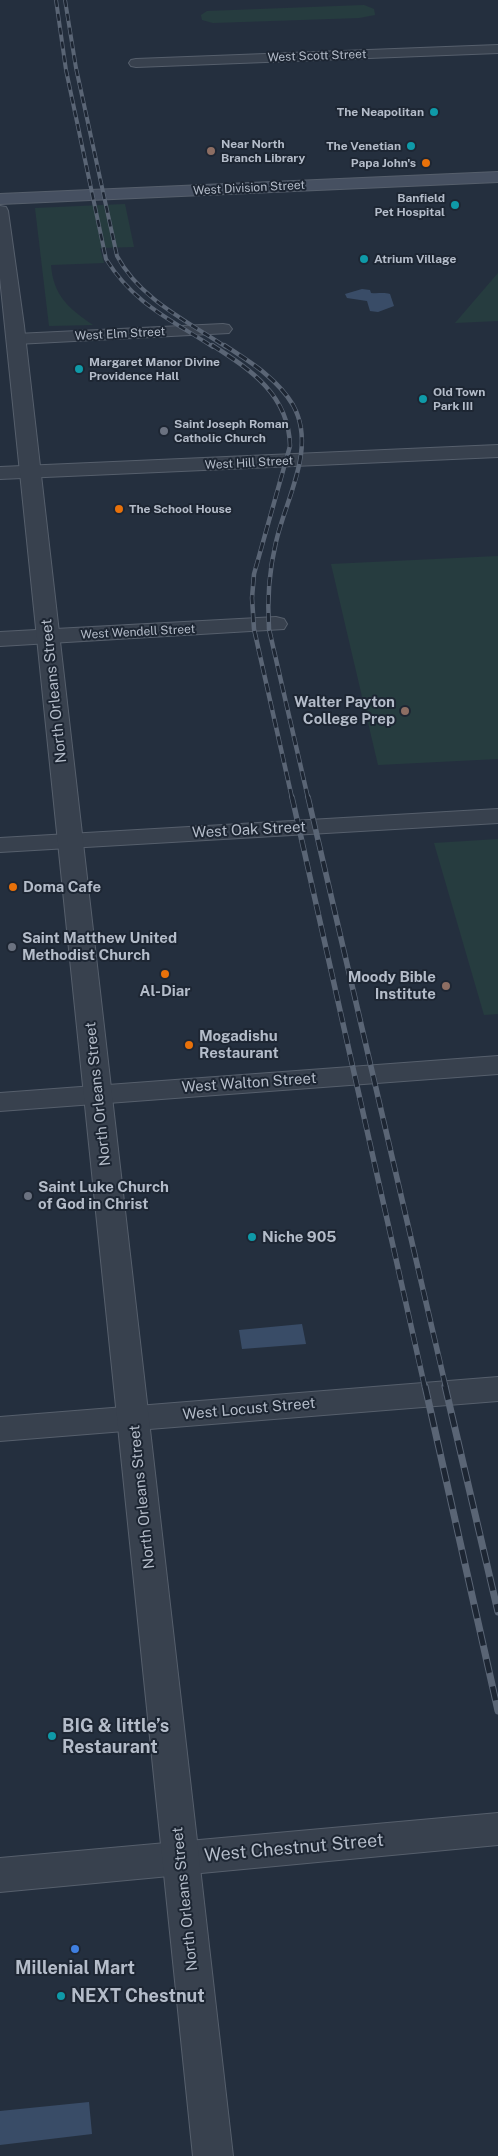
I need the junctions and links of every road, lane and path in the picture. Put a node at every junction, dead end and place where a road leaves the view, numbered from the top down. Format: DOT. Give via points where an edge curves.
graph roads {
  1 [pos="498,49"];
  2 [pos="136,63"];
  3 [pos="498,177"];
  4 [pos="0,199"];
  5 [pos="0,211"];
  6 [pos="224,329"];
  7 [pos="16,338"];
  8 [pos="498,451"];
  9 [pos="0,473"];
  10 [pos="30,473"];
  11 [pos="276,624"];
  12 [pos="48,636"];
  13 [pos="0,638"];
  14 [pos="498,816"];
  15 [pos="71,841"];
  16 [pos="0,845"];
  17 [pos="498,1065"];
  18 [pos="98,1095"];
  19 [pos="0,1102"];
  20 [pos="498,1389"];
  21 [pos="133,1418"];
  22 [pos="0,1429"];
  23 [pos="498,1829"];
  24 [pos="181,1858"];
  25 [pos="0,1875"];
  26 [pos="213,2156"];
  1 -- 2 [label="street, West Scott Street"];
  3 -- 4 [label="main road, West Division Street"];
  5 -- 7 [label="street, North Orleans Street"];
  6 -- 7 [label="street, West Elm Street"];
  7 -- 10 [label="street, North Orleans Street"];
  8 -- 10 [label="street, West Hill Street"];
  9 -- 10 [label="street, West Hill Street"];
  10 -- 12 [label="street, North Orleans Street"];
  11 -- 12 [label="street, West Wendell Street"];
  12 -- 13 [label="street, West Wendell Street"];
  12 -- 15 [label="street, North Orleans Street"];
  14 -- 15 [label="street, West Oak Street"];
  15 -- 16 [label="street, West Oak Street"];
  15 -- 18 [label="street, North Orleans Street"];
  17 -- 18 [label="street, West Walton Street"];
  18 -- 19 [label="street, West Walton Street"];
  18 -- 21 [label="street, North Orleans Street"];
  20 -- 21 [label="street, West Locust Street"];
  21 -- 22 [label="street, West Locust Street"];
  21 -- 24 [label="street, North Orleans Street"];
  23 -- 24 [label="street, West Chestnut Street"];
  24 -- 25 [label="street, West Chestnut Street"];
  24 -- 26 [label="street, North Orleans Street"];
}
